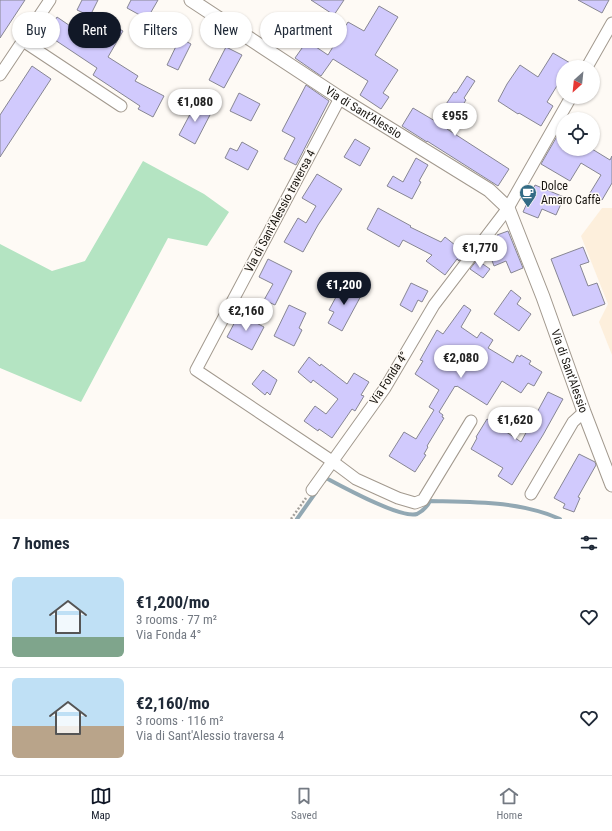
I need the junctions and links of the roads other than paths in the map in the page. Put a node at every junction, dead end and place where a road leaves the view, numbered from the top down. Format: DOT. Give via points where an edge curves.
graph roads {
  1 [pos="50,0"];
  2 [pos="191,0"];
  3 [pos="42,12"];
  4 [pos="612,23"];
  5 [pos="18,48"];
  6 [pos="34,48"];
  7 [pos="591,60"];
  8 [pos="0,75"];
  9 [pos="340,98"];
  10 [pos="567,104"];
  11 [pos="121,106"];
  12 [pos="508,208"];
  13 [pos="584,412"];
  14 [pos="472,421"];
  15 [pos="332,461"];
  16 [pos="612,485"];
  17 [pos="312,490"];
  18 [pos="531,494"];
  1 -- 3 [label="street"];
  2 -- 9 [label="street, Via di Sant'Alessio"];
  4 -- 7 [label="street"];
  5 -- 8 [label="street"];
  6 -- 11 [label="street"];
  9 -- 12 [label="street, Via di Sant'Alessio" via="489,190"];
  9 -- 15 [label="street, Via di Sant'Alessio traversa 4" via="196,370"];
  10 -- 12 [label="street, Via Fonda 4°"];
  12 -- 13 [label="street, Via di Sant'Alessio"];
  12 -- 15 [label="street, Via Fonda 4°" via="434,305 384,388"];
  13 -- 16 [label="street, Via di Sant'Alessio"];
  13 -- 18 [label="street" via="573,422"];
  14 -- 15 [label="street" via="426,496 415,503 356,479"];
  15 -- 17 [label="street, Via Fonda 4°"];
}
